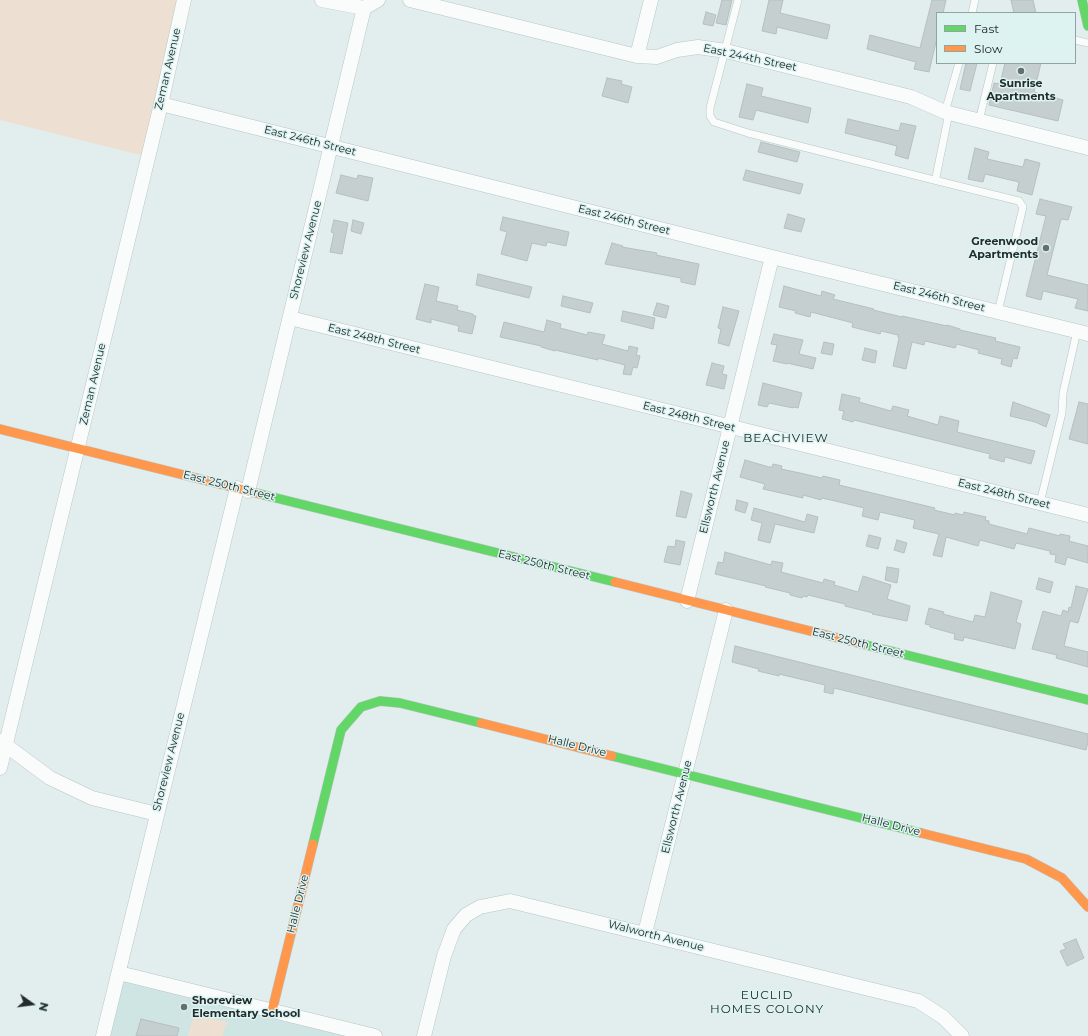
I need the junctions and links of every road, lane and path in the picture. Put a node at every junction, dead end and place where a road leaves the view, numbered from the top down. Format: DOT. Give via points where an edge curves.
graph roads {
  1 [pos="184,0"];
  2 [pos="322,0"];
  3 [pos="378,0"];
  4 [pos="410,0"];
  5 [pos="651,0"];
  6 [pos="738,0"];
  7 [pos="975,0"];
  8 [pos="1082,0"];
  9 [pos="442,4"];
  10 [pos="364,8"];
  11 [pos="972,12"];
  12 [pos="1088,26"];
  13 [pos="1076,40"];
  14 [pos="1088,43"];
  15 [pos="726,51"];
  16 [pos="637,56"];
  17 [pos="959,64"];
  18 [pos="993,64"];
  19 [pos="160,104"];
  20 [pos="947,113"];
  21 [pos="979,121"];
  22 [pos="331,146"];
  23 [pos="1088,148"];
  24 [pos="938,181"];
  25 [pos="772,257"];
  26 [pos="998,312"];
  27 [pos="290,318"];
  28 [pos="1083,332"];
  29 [pos="730,427"];
  30 [pos="0,429"];
  31 [pos="78,448"];
  32 [pos="242,490"];
  33 [pos="1040,503"];
  34 [pos="1088,515"];
  35 [pos="687,601"];
  36 [pos="726,610"];
  37 [pos="1088,700"];
  38 [pos="3,743"];
  39 [pos="0,768"];
  40 [pos="685,773"];
  41 [pos="157,814"];
  42 [pos="1088,907"];
  43 [pos="645,933"];
  44 [pos="119,973"];
  45 [pos="272,1011"];
  46 [pos="347,1032"];
  47 [pos="103,1036"];
  48 [pos="375,1036"];
  49 [pos="424,1036"];
  50 [pos="962,1036"];
  1 -- 19 [label="street, Zeman Avenue"];
  2 -- 10 [label="street"];
  3 -- 10 [label="street"];
  4 -- 9 [label="street, East 244th Street"];
  5 -- 16 [label="street"];
  6 -- 15 [label="lane"];
  7 -- 11 [label="lane"];
  8 -- 12 [label="street"];
  9 -- 16 [label="street, East 244th Street"];
  10 -- 22 [label="street, Shoreview Avenue"];
  13 -- 14 [label="lane"];
  15 -- 16 [label="street, East 244th Street" via="698,47 677,50 657,57"];
  15 -- 20 [label="street, East 244th Street" via="911,97"];
  15 -- 24 [label="lane" via="710,108 710,116 714,122"];
  17 -- 20 [label="lane"];
  18 -- 21 [label="lane"];
  19 -- 22 [label="street, East 246th Street"];
  19 -- 31 [label="street, Zeman Avenue"];
  20 -- 21 [label="street, East 244th Street"];
  20 -- 24 [label="lane" via="936,177"];
  21 -- 23 [label="street, East 244th Street"];
  22 -- 25 [label="street, East 246th Street"];
  22 -- 27 [label="street, Shoreview Avenue"];
  24 -- 26 [label="lane" via="1019,202 1022,206"];
  25 -- 26 [label="street, East 246th Street"];
  25 -- 29 [label="street, Ellsworth Avenue"];
  26 -- 28 [label="street, East 246th Street"];
  27 -- 29 [label="street, East 248th Street"];
  27 -- 32 [label="street, Shoreview Avenue"];
  28 -- 33 [label="lane" via="1063,392 1062,413"];
  29 -- 33 [label="street, East 248th Street"];
  29 -- 35 [label="street, Ellsworth Avenue"];
  30 -- 31 [label="street, East 250th Street"];
  31 -- 32 [label="street, East 250th Street"];
  31 -- 38 [label="street, Zeman Avenue"];
  32 -- 35 [label="street, East 250th Street"];
  32 -- 41 [label="street, Shoreview Avenue"];
  33 -- 34 [label="street, East 248th Street"];
  35 -- 36 [label="street, East 250th Street"];
  36 -- 37 [label="street, East 250th Street"];
  36 -- 40 [label="street, Ellsworth Avenue"];
  38 -- 39 [label="street, Zeman Avenue"];
  38 -- 41 [label="street" via="50,778 92,798"];
  40 -- 42 [label="street, Halle Drive" via="1026,859 1062,878"];
  40 -- 43 [label="street, Ellsworth Avenue"];
  40 -- 45 [label="street, Halle Drive" via="400,703 380,701 361,707 341,730"];
  41 -- 44 [label="street, Shoreview Avenue"];
  43 -- 49 [label="street, Walworth Avenue" via="510,900 480,907 466,915 454,929 444,956"];
  43 -- 50 [label="street, Walworth Avenue" via="918,1001 943,1017"];
  44 -- 45 [label="street"];
  44 -- 47 [label="street, Shoreview Avenue"];
  45 -- 46 [label="street"];
  46 -- 48 [label="street"];
}
